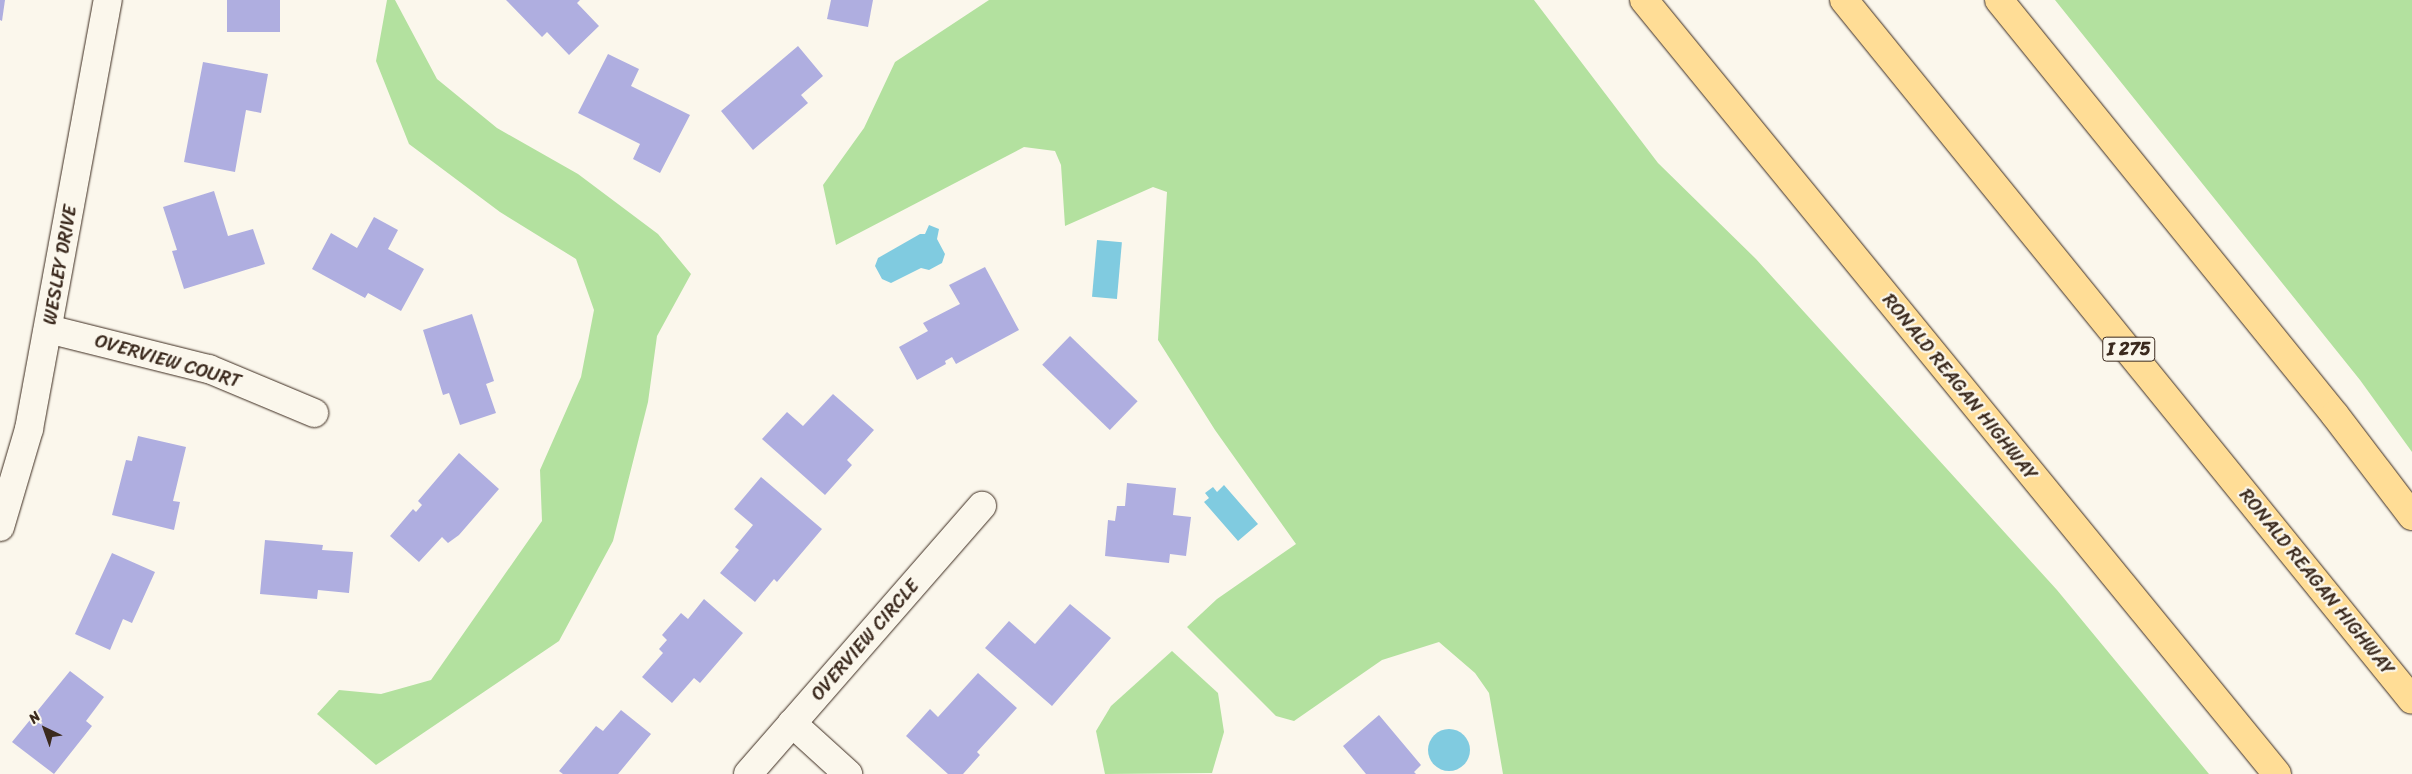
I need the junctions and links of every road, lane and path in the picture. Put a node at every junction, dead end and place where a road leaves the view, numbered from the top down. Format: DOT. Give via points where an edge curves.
graph roads {
  1 [pos="108,0"];
  2 [pos="1644,0"];
  3 [pos="1844,0"];
  4 [pos="1999,0"];
  5 [pos="48,328"];
  6 [pos="314,412"];
  7 [pos="982,506"];
  8 [pos="2412,516"];
  9 [pos="0,528"];
  10 [pos="2412,700"];
  11 [pos="792,723"];
  12 [pos="748,774"];
  13 [pos="848,774"];
  14 [pos="2277,774"];
  1 -- 5 [label="street, WESLEY DRIVE"];
  2 -- 14 [label="highway, RONALD REAGAN HIGHWAY"];
  3 -- 10 [label="highway, RONALD REAGAN HIGHWAY / I 275"];
  4 -- 8 [label="highway" via="2336,415"];
  5 -- 6 [label="street, OVERVIEW COURT" via="209,368"];
  5 -- 9 [label="street, WESLEY DRIVE" via="23,456"];
  7 -- 11 [label="street, OVERVIEW CIRCLE"];
  11 -- 12 [label="street, OVERVIEW CIRCLE"];
  11 -- 13 [label="street"];
}
